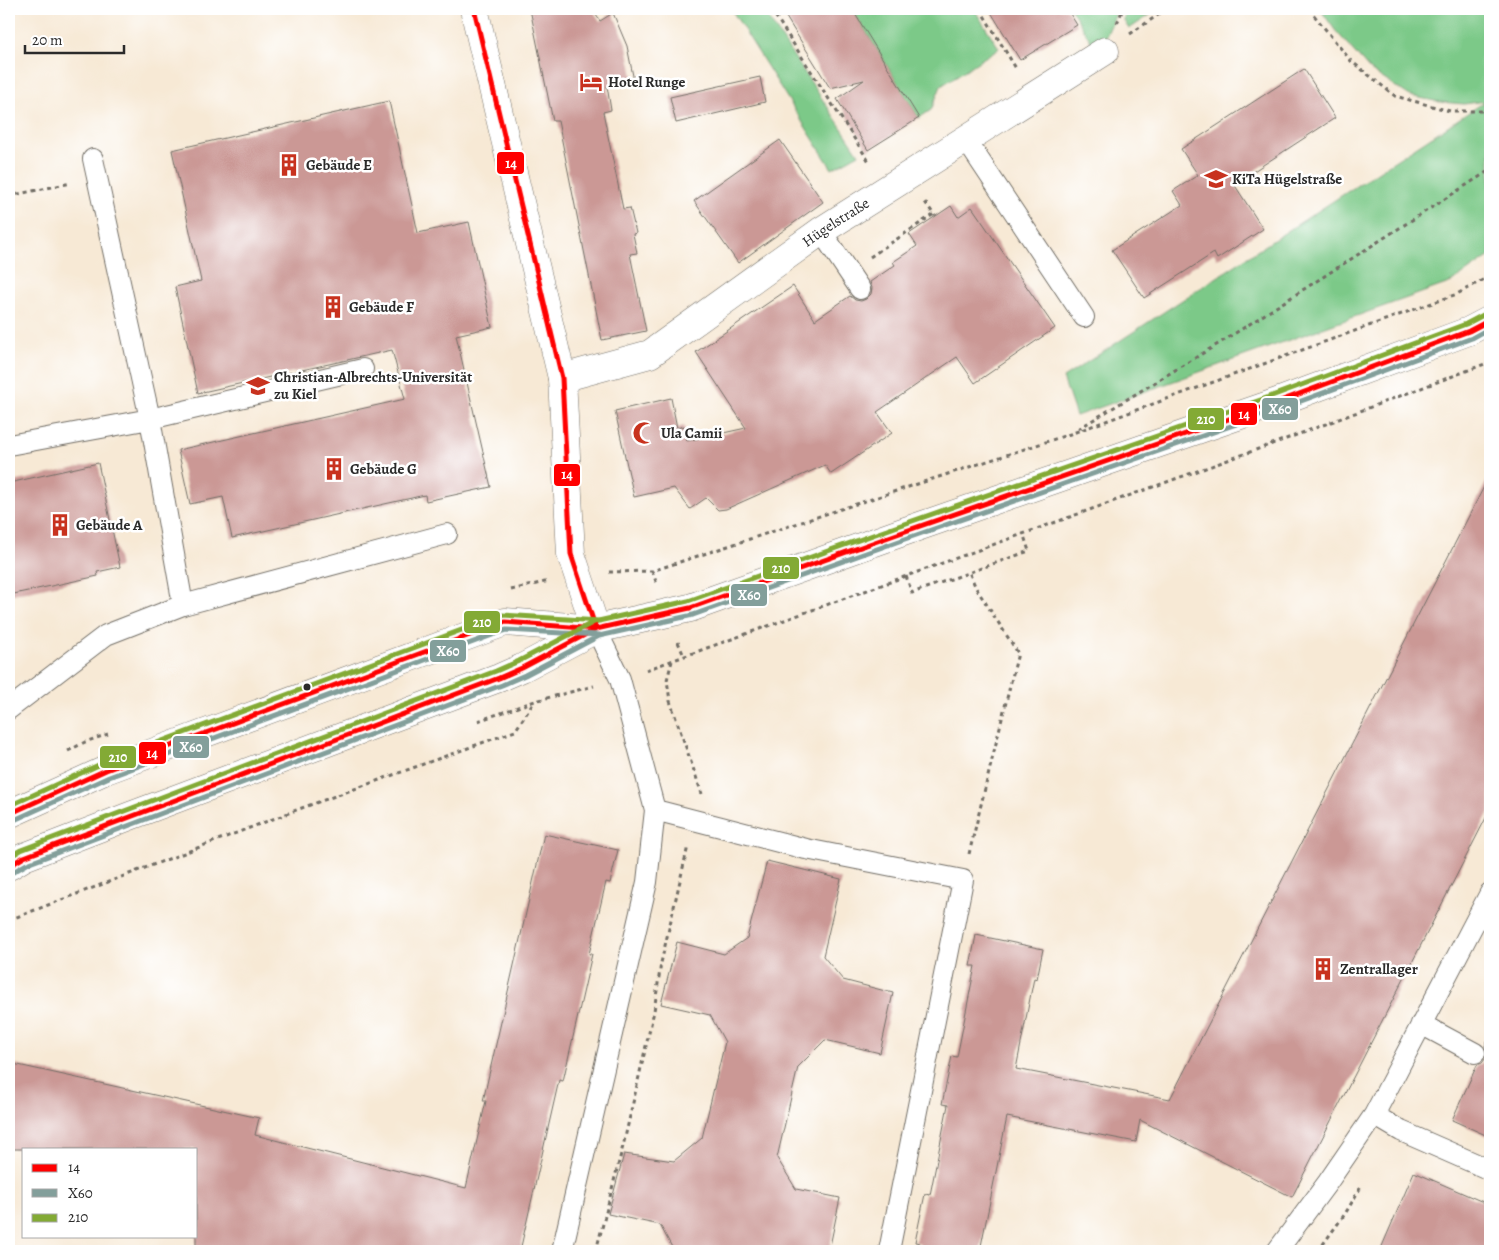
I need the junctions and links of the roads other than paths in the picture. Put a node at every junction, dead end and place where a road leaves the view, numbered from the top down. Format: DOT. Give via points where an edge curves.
graph roads {
  1 [pos="474,9"];
  2 [pos="1105,51"];
  3 [pos="966,140"];
  4 [pos="94,169"];
  5 [pos="821,232"];
  6 [pos="860,289"];
  7 [pos="1084,316"];
  8 [pos="1490,320"];
  9 [pos="364,369"];
  10 [pos="562,378"];
  11 [pos="150,419"];
  12 [pos="9,445"];
  13 [pos="447,534"];
  14 [pos="183,605"];
  15 [pos="596,629"];
  16 [pos="9,709"];
  17 [pos="655,810"];
  18 [pos="9,814"];
  19 [pos="9,866"];
  20 [pos="1488,903"];
  21 [pos="1422,1024"];
  22 [pos="1475,1053"];
  23 [pos="1374,1115"];
  24 [pos="1490,1170"];
  25 [pos="562,1251"];
  26 [pos="889,1251"];
  27 [pos="1277,1251"];
  1 -- 10 [label="main road"];
  2 -- 3 [label="main road, Hügelstraße"];
  3 -- 5 [label="main road, Hügelstraße"];
  3 -- 7 [label="lane"];
  4 -- 11 [label="lane"];
  5 -- 6 [label="lane"];
  5 -- 10 [label="main road, Hügelstraße" via="650,354"];
  8 -- 15 [label="main road" via="1469,331 1272,404 690,608"];
  9 -- 11 [label="lane"];
  10 -- 15 [label="main road" via="571,554"];
  11 -- 12 [label="lane"];
  11 -- 14 [label="lane"];
  13 -- 14 [label="lane"];
  14 -- 16 [label="lane" via="106,635"];
  15 -- 17 [label="lane" via="620,680"];
  15 -- 18 [label="main road" via="505,622 106,770"];
  15 -- 19 [label="main road" via="499,678 130,816 24,857"];
  17 -- 25 [label="lane" via="647,882"];
  17 -- 26 [label="lane" via="806,848 963,880"];
  20 -- 21 [label="lane"];
  21 -- 22 [label="lane"];
  21 -- 23 [label="lane"];
  23 -- 24 [label="lane"];
  23 -- 27 [label="lane"];
}
